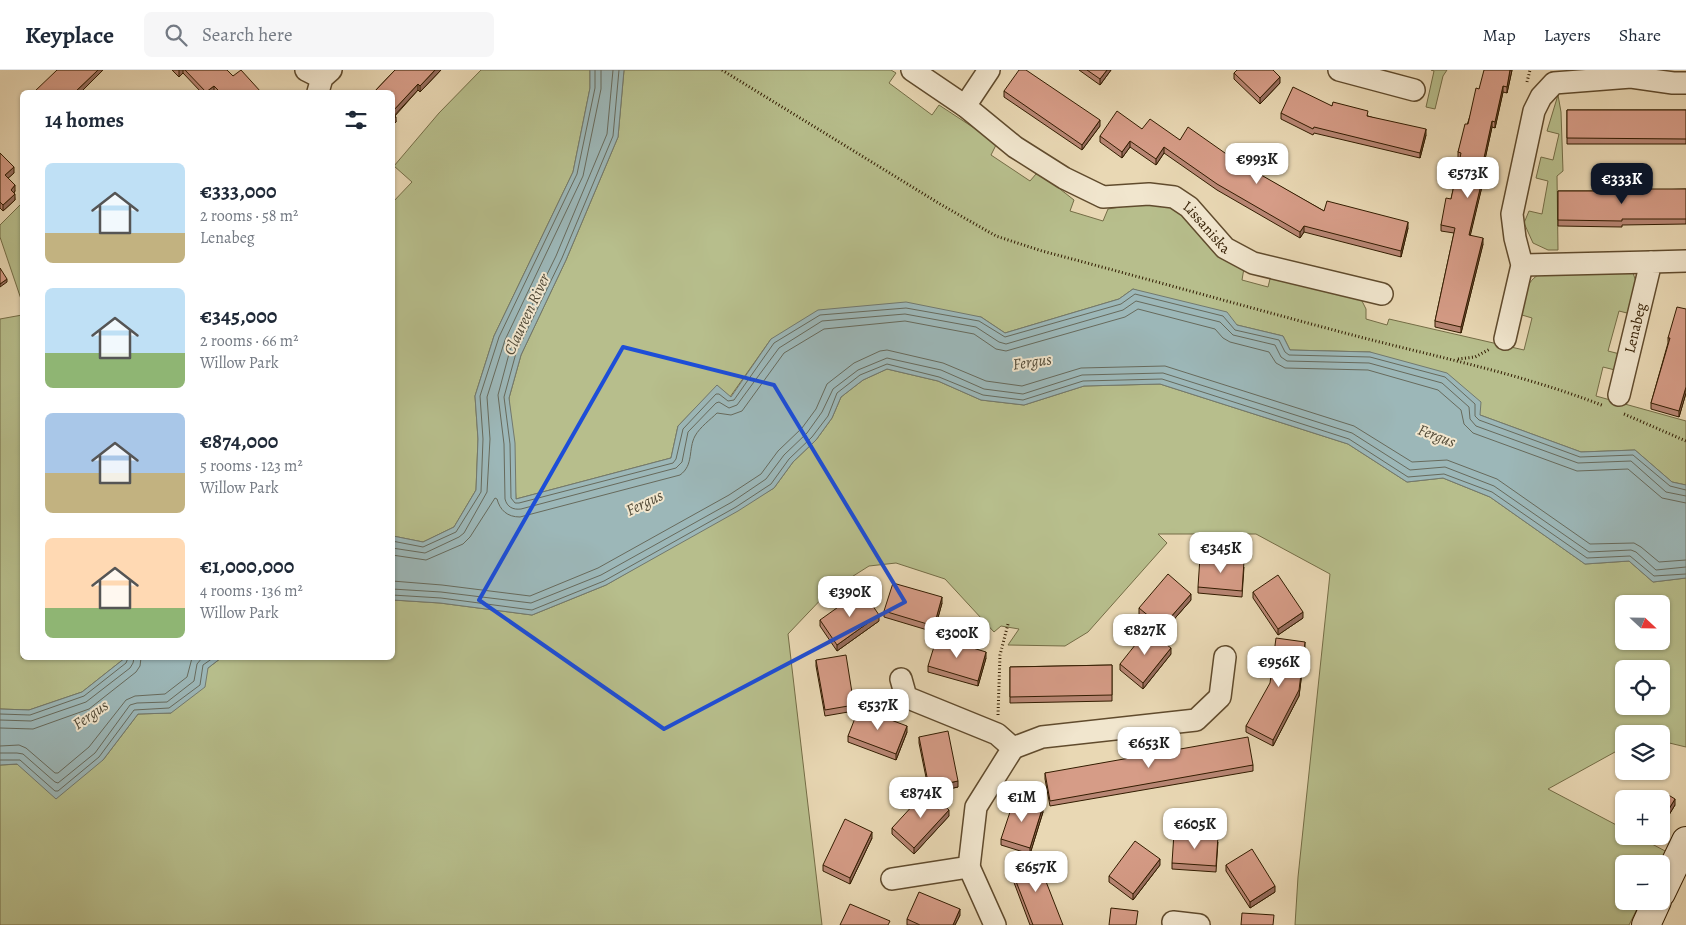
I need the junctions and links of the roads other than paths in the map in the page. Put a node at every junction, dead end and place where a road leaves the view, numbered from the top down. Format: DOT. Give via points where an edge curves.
graph roads {
  1 [pos="912,70"];
  2 [pos="989,70"];
  3 [pos="1339,70"];
  4 [pos="1686,82"];
  5 [pos="1414,90"];
  6 [pos="965,106"];
  7 [pos="1686,261"];
  8 [pos="1651,262"];
  9 [pos="1522,265"];
  10 [pos="1382,294"];
  11 [pos="1505,339"];
  12 [pos="1619,395"];
  13 [pos="1226,657"];
  14 [pos="901,679"];
  15 [pos="1005,741"];
  16 [pos="1686,841"];
  17 [pos="969,867"];
  18 [pos="1670,874"];
  19 [pos="892,879"];
  20 [pos="1653,910"];
  21 [pos="1173,922"];
  22 [pos="994,925"];
  23 [pos="1199,925"];
  24 [pos="1646,925"];
  1 -- 6 [label="street, Lissaniska"];
  2 -- 6 [label="street"];
  3 -- 5 [label="street"];
  4 -- 9 [label="street" via="1631,77 1554,83 1541,97 1534,111 1512,214"];
  6 -- 10 [label="street, Lissaniska" via="1015,148 1103,197 1149,194 1174,197 1189,207 1225,248 1253,263"];
  7 -- 8 [label="street"];
  8 -- 9 [label="street"];
  8 -- 12 [label="street, Lenabeg"];
  9 -- 11 [label="street"];
  13 -- 15 [label="street" via="1220,697 1196,720"];
  14 -- 15 [label="street" via="906,697"];
  15 -- 17 [label="street" via="976,807"];
  16 -- 18 [label="street"];
  17 -- 19 [label="street"];
  17 -- 22 [label="street"];
  20 -- 24 [label="street"];
  21 -- 23 [label="street"];
}
